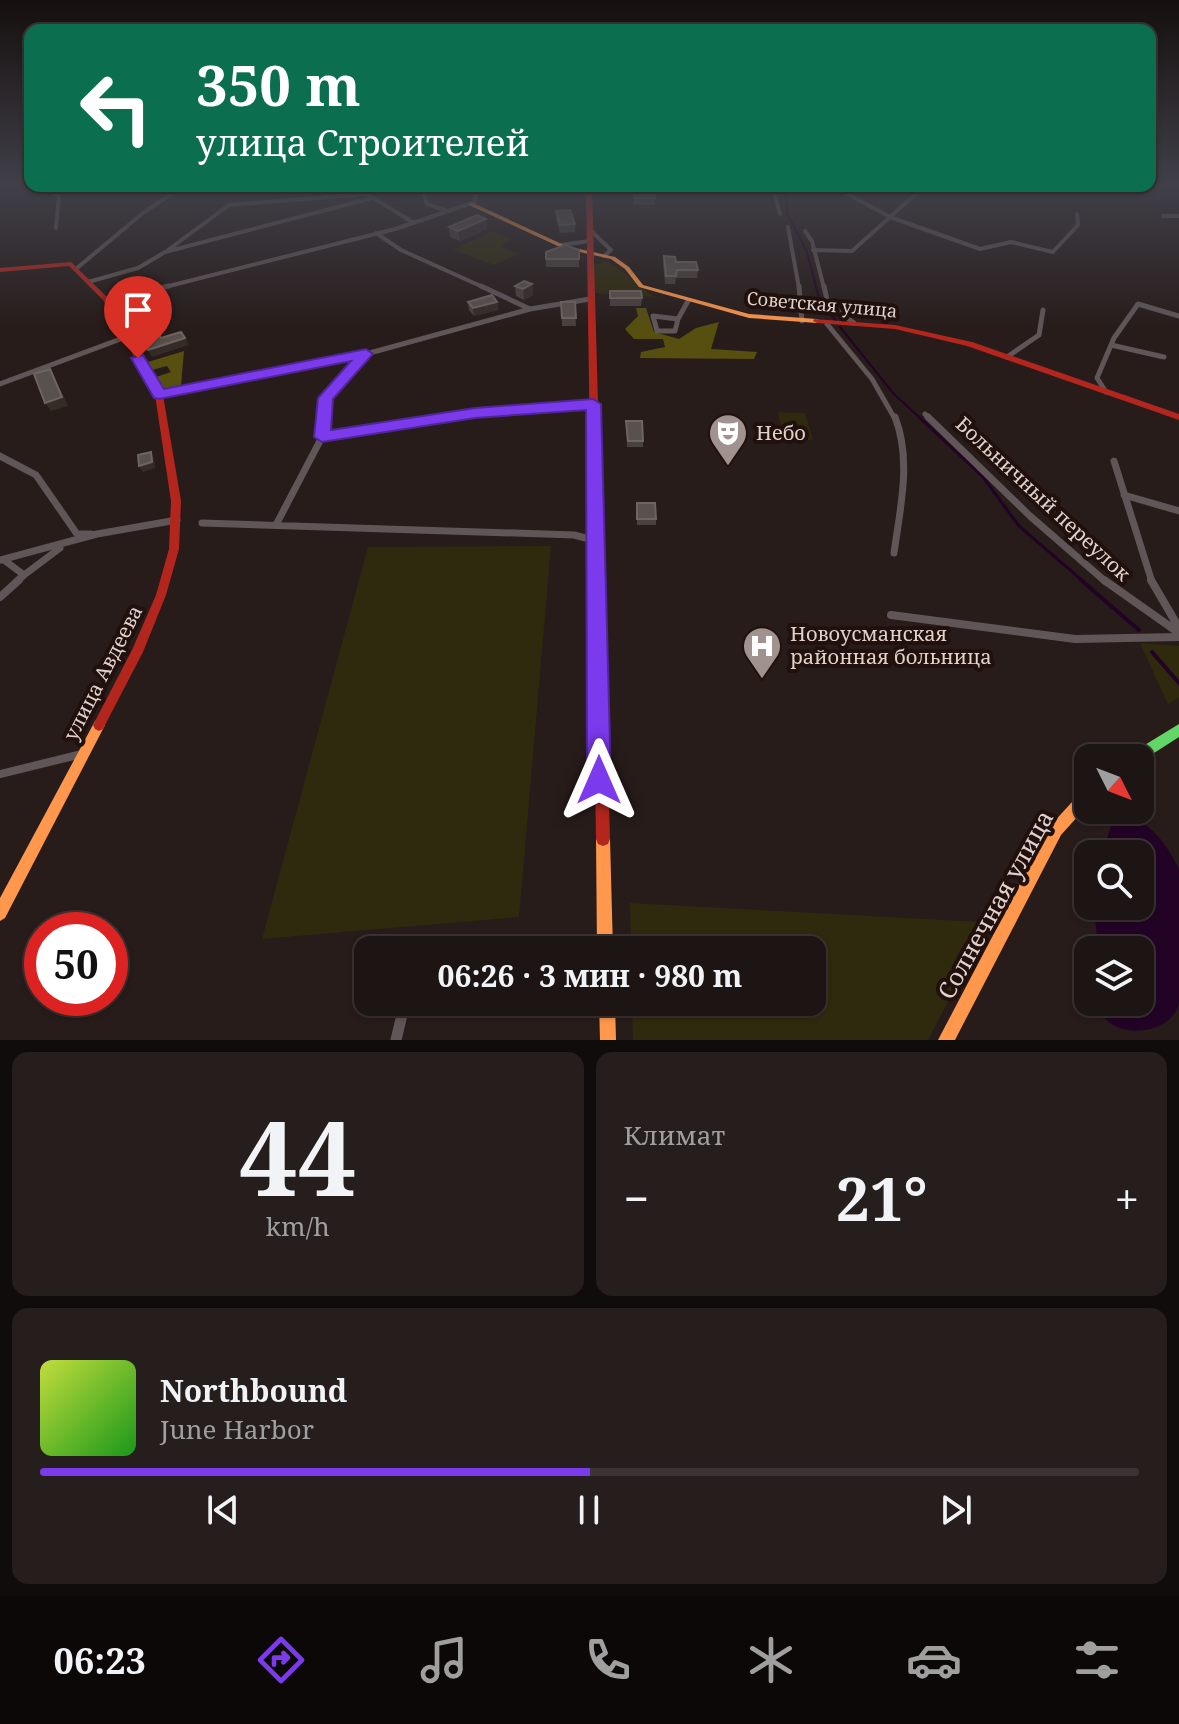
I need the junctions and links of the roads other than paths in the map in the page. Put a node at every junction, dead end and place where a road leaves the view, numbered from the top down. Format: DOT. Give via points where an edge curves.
graph roads {
  1 [pos="805,231"];
  2 [pos="121,232"];
  3 [pos="193,232"];
  4 [pos="243,232"];
  5 [pos="382,232"];
  6 [pos="531,232"];
  7 [pos="589,232"];
  8 [pos="591,232"];
  9 [pos="789,232"];
  10 [pos="874,232"];
  11 [pos="931,232"];
  12 [pos="1072,232"];
  13 [pos="376,233"];
  14 [pos="590,241"];
  15 [pos="560,245"];
  16 [pos="813,250"];
  17 [pos="165,252"];
  18 [pos="607,253"];
  19 [pos="590,255"];
  20 [pos="77,268"];
  21 [pos="0,270"];
  22 [pos="88,282"];
  23 [pos="106,299"];
  24 [pos="590,299"];
  25 [pos="688,301"];
  26 [pos="530,309"];
  27 [pos="1043,310"];
  28 [pos="1179,316"];
  29 [pos="678,319"];
  30 [pos="802,321"];
  31 [pos="854,323"];
  32 [pos="827,324"];
  33 [pos="126,337"];
  34 [pos="1111,345"];
  35 [pos="366,354"];
  36 [pos="1007,357"];
  37 [pos="1164,357"];
  38 [pos="1097,378"];
  39 [pos="0,384"];
  40 [pos="1085,384"];
  41 [pos="1106,392"];
  42 [pos="159,395"];
  43 [pos="593,404"];
  44 [pos="925,414"];
  45 [pos="1179,417"];
  46 [pos="322,437"];
  47 [pos="1,459"];
  48 [pos="1114,461"];
  49 [pos="1124,495"];
  50 [pos="1179,511"];
  51 [pos="177,520"];
  52 [pos="202,523"];
  53 [pos="277,523"];
  54 [pos="77,534"];
  55 [pos="97,534"];
  56 [pos="597,541"];
  57 [pos="62,546"];
  58 [pos="894,553"];
  59 [pos="2,560"];
  60 [pos="24,575"];
  61 [pos="0,597"];
  62 [pos="891,615"];
  63 [pos="1179,633"];
  64 [pos="1179,730"];
  65 [pos="1154,746"];
  66 [pos="82,754"];
  67 [pos="0,774"];
  68 [pos="1074,810"];
  69 [pos="0,913"];
  70 [pos="605,936"];
  71 [pos="402,1016"];
  72 [pos="607,1016"];
  73 [pos="396,1040"];
  74 [pos="608,1040"];
  75 [pos="946,1040"];
  1 -- 16 [label="street"];
  2 -- 20 [label="street"];
  3 -- 17 [label="street"];
  4 -- 17 [label="street"];
  5 -- 13 [label="street"];
  6 -- 15 [label="street"];
  7 -- 14 [label="street"];
  8 -- 18 [label="street"];
  9 -- 30 [label="street"];
  10 -- 16 [label="street" via="852,251"];
  11 -- 12 [label="street" via="980,249 1011,242 1053,252"];
  13 -- 23 [label="street"];
  13 -- 26 [label="street" via="401,250"];
  14 -- 15 [label="street"];
  14 -- 19 [label="street"];
  15 -- 19 [label="street"];
  16 -- 31 [label="street" via="828,304"];
  17 -- 22 [label="street" via="138,268"];
  18 -- 19 [label="street"];
  18 -- 25 [label="street, Советская улица" via="641,286"];
  19 -- 24 [label="street"];
  20 -- 21 [label="street" via="60,263"];
  20 -- 22 [label="street, улица Авдеева"];
  22 -- 23 [label="street, улица Авдеева"];
  23 -- 33 [label="street, улица Авдеева"];
  24 -- 26 [label="street"];
  24 -- 43 [label="street"];
  25 -- 29 [label="street"];
  25 -- 30 [label="street, Советская улица" via="749,316"];
  26 -- 35 [label="street"];
  27 -- 36 [label="street" via="1039,335"];
  28 -- 34 [label="street" via="1138,304"];
  29 -- 29 [label="street" via="667,315 653,316 657,331 675,331"];
  30 -- 32 [label="street, Советская улица"];
  31 -- 32 [label="street, Советская улица"];
  31 -- 36 [label="street, Советская улица" via="895,327"];
  32 -- 58 [label="street" via="887,401 900,434 902,478"];
  33 -- 39 [label="street"];
  33 -- 42 [label="street, улица Авдеева"];
  34 -- 37 [label="street"];
  34 -- 38 [label="street"];
  35 -- 42 [label="street"];
  35 -- 46 [label="street" via="326,398"];
  36 -- 40 [label="street, Советская улица"];
  38 -- 40 [label="street"];
  38 -- 41 [label="street"];
  40 -- 41 [label="street, Советская улица"];
  41 -- 45 [label="street, Советская улица"];
  42 -- 51 [label="street, улица Авдеева"];
  43 -- 46 [label="street" via="475,413"];
  43 -- 56 [label="street"];
  44 -- 63 [label="street, Больничный переулок" via="1121,595"];
  46 -- 53 [label="street"];
  47 -- 54 [label="street" via="36,475"];
  48 -- 49 [label="street"];
  49 -- 50 [label="street"];
  49 -- 63 [label="street" via="1134,544"];
  51 -- 55 [label="street"];
  51 -- 66 [label="street, улица Авдеева" via="161,595"];
  52 -- 53 [label="street"];
  53 -- 56 [label="street" via="304,529 574,535"];
  54 -- 55 [label="street"];
  54 -- 57 [label="street"];
  55 -- 57 [label="street"];
  56 -- 70 [label="street"];
  57 -- 59 [label="street"];
  57 -- 60 [label="street"];
  59 -- 60 [label="street"];
  60 -- 61 [label="street"];
  62 -- 63 [label="street" via="1075,639"];
  64 -- 65 [label="street"];
  66 -- 67 [label="street"];
  66 -- 69 [label="street, улица Авдеева"];
  68 -- 75 [label="street, Солнечная улица" via="1056,830"];
  71 -- 73 [label="street"];
  72 -- 74 [label="street"];
}
